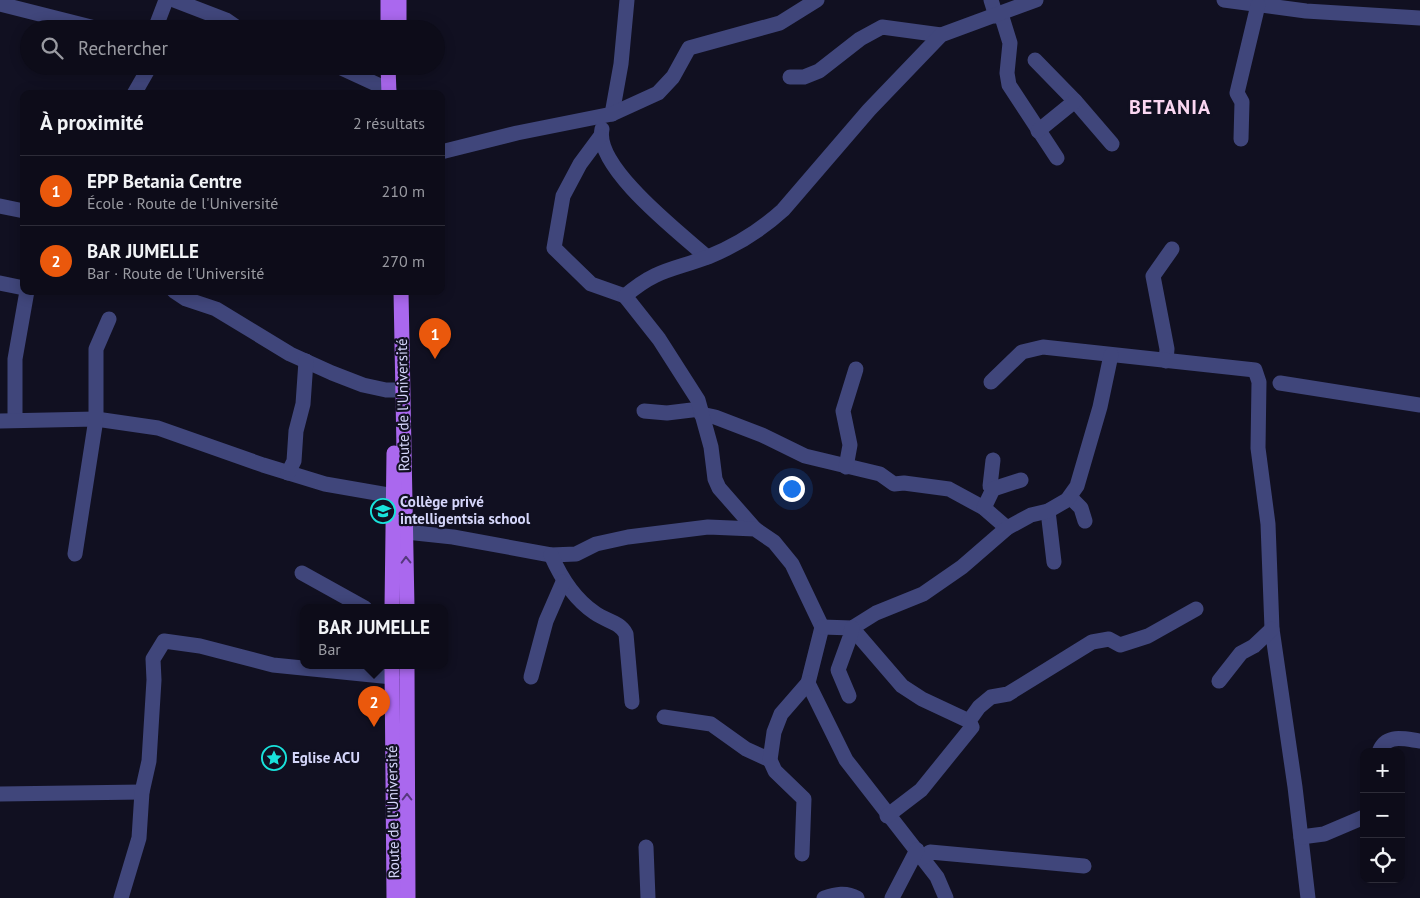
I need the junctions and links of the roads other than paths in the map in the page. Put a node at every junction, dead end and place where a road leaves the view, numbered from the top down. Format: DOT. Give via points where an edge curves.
graph roads {
  1 [pos="166,0"];
  2 [pos="174,0"];
  3 [pos="388,0"];
  4 [pos="399,0"];
  5 [pos="627,0"];
  6 [pos="817,0"];
  7 [pos="992,0"];
  8 [pos="1036,0"];
  9 [pos="1224,0"];
  10 [pos="0,4"];
  11 [pos="1258,5"];
  12 [pos="998,15"];
  13 [pos="1420,18"];
  14 [pos="63,20"];
  15 [pos="158,20"];
  16 [pos="226,20"];
  17 [pos="388,20"];
  18 [pos="399,20"];
  19 [pos="941,35"];
  20 [pos="1035,60"];
  21 [pos="145,75"];
  22 [pos="356,75"];
  23 [pos="389,75"];
  24 [pos="397,75"];
  25 [pos="790,77"];
  26 [pos="136,90"];
  27 [pos="388,90"];
  28 [pos="392,90"];
  29 [pos="393,90"];
  30 [pos="1075,101"];
  31 [pos="608,116"];
  32 [pos="1038,131"];
  33 [pos="600,137"];
  34 [pos="1241,139"];
  35 [pos="1112,144"];
  36 [pos="445,151"];
  37 [pos="1057,158"];
  38 [pos="0,206"];
  39 [pos="20,210"];
  40 [pos="1172,250"];
  41 [pos="706,257"];
  42 [pos="0,283"];
  43 [pos="20,287"];
  44 [pos="26,295"];
  45 [pos="180,295"];
  46 [pos="392,295"];
  47 [pos="401,295"];
  48 [pos="625,296"];
  49 [pos="109,319"];
  50 [pos="1111,355"];
  51 [pos="306,361"];
  52 [pos="1166,361"];
  53 [pos="856,369"];
  54 [pos="991,382"];
  55 [pos="1280,383"];
  56 [pos="394,390"];
  57 [pos="1420,405"];
  58 [pos="644,411"];
  59 [pos="700,411"];
  60 [pos="96,419"];
  61 [pos="8,420"];
  62 [pos="993,460"];
  63 [pos="850,467"];
  64 [pos="288,473"];
  65 [pos="1021,480"];
  66 [pos="993,489"];
  67 [pos="394,496"];
  68 [pos="1070,496"];
  69 [pos="984,508"];
  70 [pos="1048,511"];
  71 [pos="1085,521"];
  72 [pos="1007,528"];
  73 [pos="755,529"];
  74 [pos="406,532"];
  75 [pos="75,554"];
  76 [pos="551,555"];
  77 [pos="1054,562"];
  78 [pos="302,573"];
  79 [pos="563,582"];
  80 [pos="358,604"];
  81 [pos="392,604"];
  82 [pos="407,604"];
  83 [pos="1196,609"];
  84 [pos="822,627"];
  85 [pos="852,628"];
  86 [pos="1272,629"];
  87 [pos="300,667"];
  88 [pos="341,669"];
  89 [pos="407,669"];
  90 [pos="392,672"];
  91 [pos="531,677"];
  92 [pos="1219,680"];
  93 [pos="808,683"];
  94 [pos="849,696"];
  95 [pos="632,702"];
  96 [pos="664,717"];
  97 [pos="968,721"];
  98 [pos="1420,741"];
  99 [pos="1382,748"];
  100 [pos="770,760"];
  101 [pos="142,792"];
  102 [pos="0,794"];
  103 [pos="887,816"];
  104 [pos="1360,819"];
  105 [pos="1301,837"];
  106 [pos="646,847"];
  107 [pos="802,854"];
  108 [pos="920,854"];
  109 [pos="1084,866"];
  110 [pos="121,898"];
  111 [pos="394,898"];
  112 [pos="408,898"];
  113 [pos="648,898"];
  114 [pos="824,898"];
  115 [pos="857,898"];
  116 [pos="892,898"];
  117 [pos="946,898"];
  118 [pos="1308,898"];
  1 -- 15 [label="street"];
  2 -- 16 [label="street"];
  3 -- 17 [label="main road"];
  4 -- 18 [label="main road"];
  5 -- 31 [label="street" via="621,64"];
  6 -- 31 [label="street" via="780,23 689,48 673,77 658,93"];
  7 -- 12 [label="street"];
  8 -- 12 [label="street"];
  9 -- 11 [label="street"];
  10 -- 14 [label="street"];
  11 -- 13 [label="street"];
  11 -- 34 [label="street" via="1237,93 1242,102"];
  12 -- 19 [label="street"];
  12 -- 32 [label="street" via="1010,42 1009,85"];
  19 -- 25 [label="street" via="882,27 860,39 819,71 804,77"];
  19 -- 41 [label="street" via="869,110 783,210 767,225 729,248"];
  20 -- 30 [label="street"];
  21 -- 26 [label="street"];
  22 -- 27 [label="street"];
  23 -- 28 [label="main road"];
  24 -- 29 [label="main road"];
  30 -- 32 [label="street"];
  30 -- 35 [label="street"];
  31 -- 33 [label="street"];
  31 -- 36 [label="street"];
  32 -- 37 [label="street"];
  33 -- 41 [label="street" via="619,176"];
  33 -- 48 [label="street" via="580,164 563,196 554,248 591,284"];
  38 -- 39 [label="street"];
  40 -- 52 [label="street" via="1153,276 1167,349"];
  41 -- 48 [label="street" via="662,271 644,280"];
  42 -- 43 [label="street"];
  44 -- 61 [label="street"];
  45 -- 51 [label="street" via="216,309"];
  46 -- 56 [label="main road, Route de l'Université"];
  47 -- 74 [label="main road, Route de l'Université"];
  48 -- 59 [label="street" via="659,339 698,400"];
  49 -- 60 [label="street" via="96,349"];
  50 -- 52 [label="street"];
  50 -- 54 [label="street" via="1043,346 1022,352"];
  50 -- 68 [label="street" via="1100,408 1077,486"];
  51 -- 56 [label="street" via="363,385"];
  51 -- 64 [label="street" via="294,461"];
  52 -- 86 [label="street" via="1255,370 1258,382 1258,448 1268,524"];
  53 -- 63 [label="street" via="843,411 850,445"];
  55 -- 57 [label="street"];
  56 -- 67 [label="main road, Route de l'Université"];
  58 -- 59 [label="street"];
  59 -- 63 [label="street" via="805,456"];
  59 -- 73 [label="street" via="719,488"];
  60 -- 61 [label="street"];
  60 -- 64 [label="street" via="158,428"];
  60 -- 75 [label="street"];
  62 -- 66 [label="street" via="990,486"];
  63 -- 69 [label="street" via="880,474 894,484 949,489"];
  64 -- 67 [label="street" via="325,484"];
  65 -- 66 [label="street"];
  66 -- 69 [label="street"];
  67 -- 81 [label="main road, Route de l'Université"];
  68 -- 70 [label="street"];
  68 -- 71 [label="street" via="1081,508"];
  69 -- 72 [label="street"];
  70 -- 72 [label="street" via="1031,515"];
  70 -- 77 [label="street"];
  72 -- 85 [label="street" via="962,567 923,594 876,613"];
  73 -- 76 [label="street" via="708,528 628,537 596,544 576,554"];
  73 -- 84 [label="street" via="774,542 792,564"];
  74 -- 76 [label="street"];
  82 -- 74 [label="main road, Route de l'Université, one-way"];
  76 -- 79 [label="street"];
  78 -- 80 [label="street"];
  79 -- 91 [label="street" via="546,621"];
  79 -- 95 [label="street" via="594,613 622,626 626,634"];
  83 -- 97 [label="street" via="1148,636 1120,645 1109,639 1092,642 1008,694 991,697"];
  84 -- 85 [label="street"];
  84 -- 93 [label="street"];
  85 -- 94 [label="street" via="838,670"];
  85 -- 97 [label="street" via="902,686"];
  86 -- 92 [label="street" via="1241,653"];
  86 -- 105 [label="street"];
  87 -- 101 [label="street" via="273,665 200,646 164,641 153,659 149,761"];
  88 -- 90 [label="street"];
  112 -- 89 [label="main road, Route de l'Université, one-way"];
  90 -- 111 [label="main road, Route de l'Université"];
  93 -- 100 [label="street" via="781,714 774,732"];
  93 -- 103 [label="street" via="846,760"];
  96 -- 100 [label="street" via="711,724 746,749"];
  97 -- 103 [label="street" via="972,727 941,767 921,790"];
  98 -- 99 [label="street" via="1397,737"];
  100 -- 107 [label="street" via="775,771 804,799"];
  101 -- 102 [label="street"];
  101 -- 110 [label="street" via="139,838"];
  103 -- 108 [label="street"];
  104 -- 105 [label="street" via="1324,834"];
  105 -- 118 [label="street"];
  106 -- 113 [label="street"];
  108 -- 109 [label="street" via="930,852"];
  108 -- 116 [label="street"];
  108 -- 117 [label="street" via="937,877"];
  114 -- 115 [label="street" via="850,894"];
}
